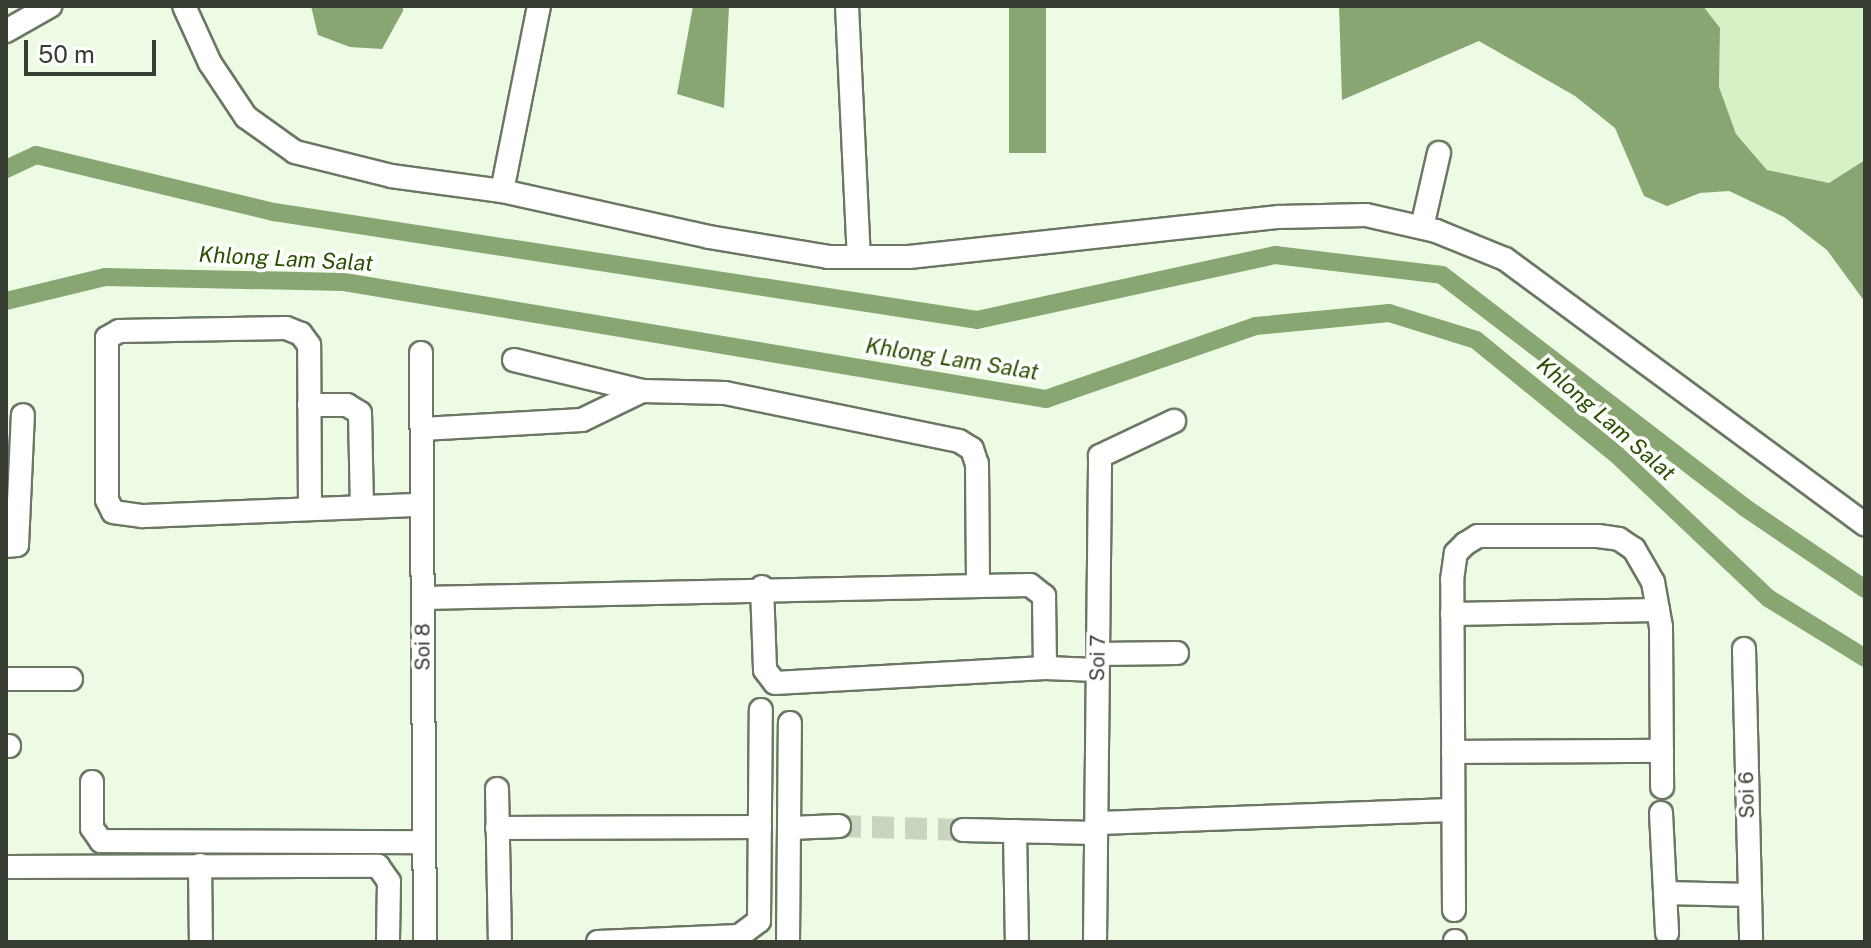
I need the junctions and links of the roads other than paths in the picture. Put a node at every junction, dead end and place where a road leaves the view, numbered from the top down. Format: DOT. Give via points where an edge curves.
graph roads {
  1 [pos="50,6"];
  2 [pos="184,6"];
  3 [pos="539,6"];
  4 [pos="847,6"];
  5 [pos="6,31"];
  6 [pos="1439,153"];
  7 [pos="502,191"];
  8 [pos="1422,227"];
  9 [pos="859,257"];
  10 [pos="421,353"];
  11 [pos="514,360"];
  12 [pos="642,391"];
  13 [pos="309,405"];
  14 [pos="23,415"];
  15 [pos="1174,421"];
  16 [pos="422,429"];
  17 [pos="422,505"];
  18 [pos="362,507"];
  19 [pos="310,509"];
  20 [pos="1865,524"];
  21 [pos="6,546"];
  22 [pos="978,585"];
  23 [pos="762,587"];
  24 [pos="423,598"];
  25 [pos="1658,610"];
  26 [pos="1452,614"];
  27 [pos="1744,649"];
  28 [pos="1177,653"];
  29 [pos="1098,662"];
  30 [pos="1045,668"];
  31 [pos="6,679"];
  32 [pos="71,679"];
  33 [pos="761,710"];
  34 [pos="790,723"];
  35 [pos="1662,751"];
  36 [pos="1453,752"];
  37 [pos="92,782"];
  38 [pos="1662,787"];
  39 [pos="497,789"];
  40 [pos="1453,810"];
  41 [pos="1661,813"];
  42 [pos="839,826"];
  43 [pos="760,827"];
  44 [pos="497,828"];
  45 [pos="790,828"];
  46 [pos="1096,828"];
  47 [pos="963,830"];
  48 [pos="1015,831"];
  49 [pos="424,842"];
  50 [pos="200,865"];
  51 [pos="6,867"];
  52 [pos="1665,893"];
  53 [pos="1750,895"];
  54 [pos="1454,910"];
  55 [pos="1667,933"];
  56 [pos="201,942"];
  57 [pos="388,942"];
  58 [pos="425,942"];
  59 [pos="500,942"];
  60 [pos="598,942"];
  61 [pos="788,942"];
  62 [pos="1017,942"];
  63 [pos="1095,942"];
  64 [pos="1751,942"];
  1 -- 5 [label="street"];
  2 -- 7 [label="street" via="210,63 246,117 295,152 391,176"];
  3 -- 7 [label="street"];
  4 -- 9 [label="street"];
  6 -- 8 [label="street"];
  7 -- 9 [label="street" via="709,237 828,257"];
  8 -- 9 [label="street" via="1366,215 1279,217 1184,224 1041,245"];
  8 -- 20 [label="street" via="1505,259"];
  10 -- 16 [label="street, Soi 8"];
  11 -- 12 [label="street"];
  12 -- 16 [label="street" via="582,420"];
  12 -- 22 [label="street" via="725,393 959,441 972,449 977,464"];
  13 -- 18 [label="street" via="347,405 360,413"];
  13 -- 19 [label="street"];
  13 -- 19 [label="street" via="309,345 301,334 286,328 119,331 107,338 107,500 113,512 143,516"];
  14 -- 21 [label="street" via="17,545"];
  15 -- 29 [label="street, Soi 7" via="1100,456"];
  16 -- 17 [label="street, Soi 8"];
  17 -- 18 [label="street"];
  17 -- 24 [label="street, Soi 8"];
  18 -- 19 [label="street"];
  22 -- 23 [label="street"];
  22 -- 30 [label="street" via="1039,587 1044,596"];
  23 -- 24 [label="street"];
  23 -- 30 [label="street" via="765,670 775,683"];
  24 -- 49 [label="street, Soi 8"];
  25 -- 26 [label="street"];
  25 -- 26 [label="street" via="1653,582 1634,549 1619,539 1478,536 1456,553"];
  25 -- 35 [label="street"];
  26 -- 36 [label="street"];
  27 -- 53 [label="street, Soi 6"];
  28 -- 29 [label="street"];
  29 -- 30 [label="street"];
  29 -- 46 [label="street, Soi 7"];
  31 -- 32 [label="street"];
  33 -- 43 [label="street"];
  34 -- 45 [label="street"];
  35 -- 36 [label="street"];
  35 -- 38 [label="street"];
  36 -- 40 [label="street"];
  37 -- 49 [label="street" via="92,828 96,837 108,842"];
  39 -- 44 [label="street"];
  40 -- 46 [label="street"];
  40 -- 54 [label="street"];
  41 -- 52 [label="street"];
  42 -- 45 [label="street"];
  43 -- 44 [label="street"];
  43 -- 60 [label="street" via="759,921 752,931 739,936"];
  44 -- 59 [label="street"];
  45 -- 61 [label="street"];
  46 -- 48 [label="street"];
  46 -- 63 [label="street, Soi 7"];
  47 -- 48 [label="street"];
  48 -- 62 [label="street"];
  49 -- 58 [label="street, Soi 8"];
  50 -- 51 [label="street"];
  50 -- 56 [label="street"];
  50 -- 57 [label="street" via="378,866 389,882"];
  52 -- 53 [label="street"];
  52 -- 55 [label="street"];
  53 -- 64 [label="street, Soi 6"];
}
